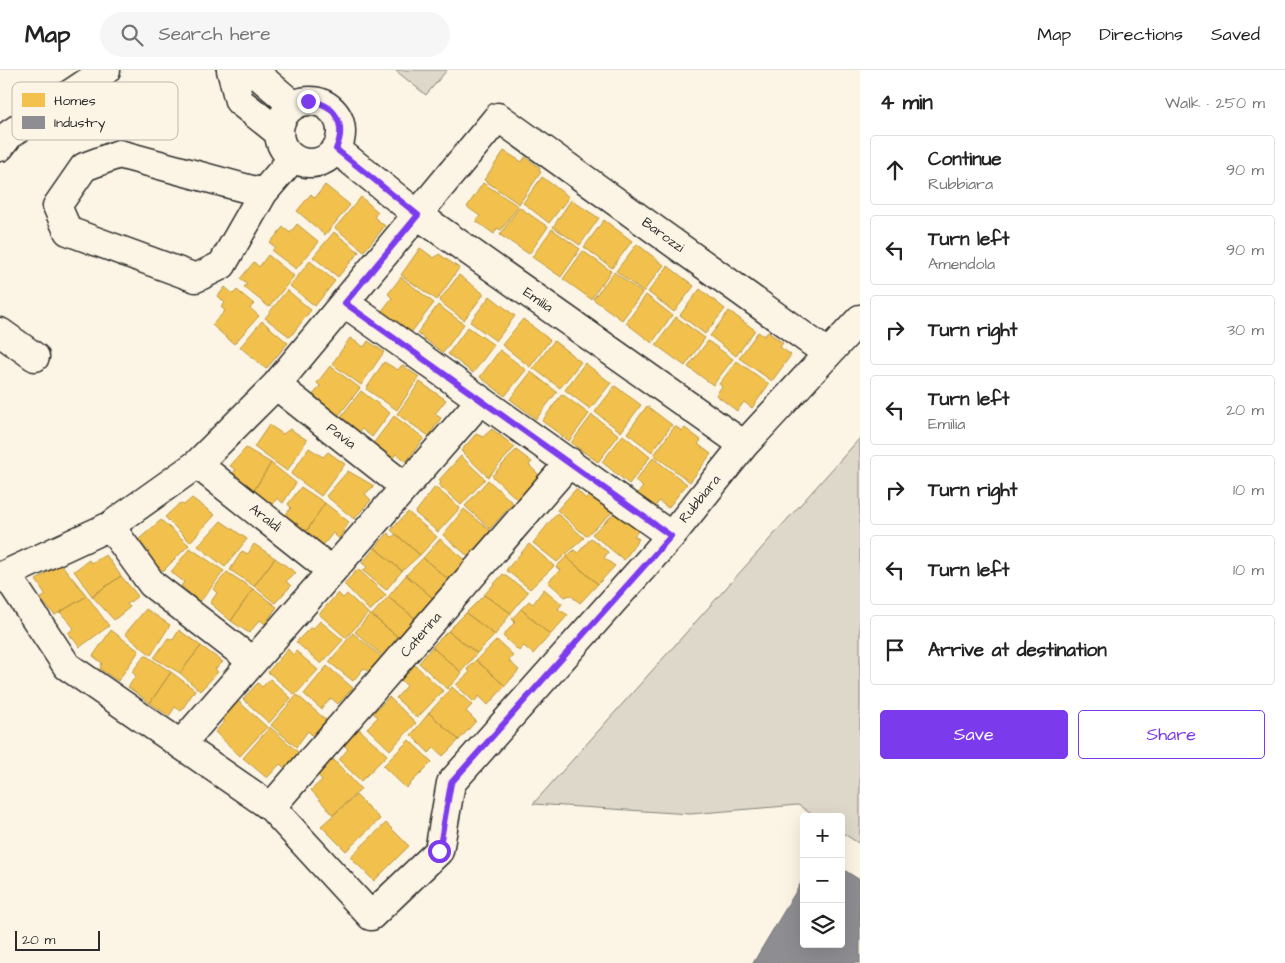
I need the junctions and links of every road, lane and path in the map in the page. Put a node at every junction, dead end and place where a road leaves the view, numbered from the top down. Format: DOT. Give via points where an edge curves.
graph roads {
  1 [pos="106,70"];
  2 [pos="232,71"];
  3 [pos="87,82"];
  4 [pos="293,105"];
  5 [pos="278,132"];
  6 [pos="336,149"];
  7 [pos="293,158"];
  8 [pos="263,194"];
  9 [pos="418,215"];
  10 [pos="345,303"];
  11 [pos="860,319"];
  12 [pos="0,332"];
  13 [pos="827,352"];
  14 [pos="35,357"];
  15 [pos="276,385"];
  16 [pos="481,400"];
  17 [pos="744,445"];
  18 [pos="570,462"];
  19 [pos="197,464"];
  20 [pos="405,486"];
  21 [pos="110,526"];
  22 [pos="671,536"];
  23 [pos="332,571"];
  24 [pos="3,575"];
  25 [pos="252,661"];
  26 [pos="181,744"];
  27 [pos="271,808"];
  1 -- 3 [label="street"];
  2 -- 4 [label="street" via="259,76"];
  2 -- 5 [label="street" via="239,102"];
  4 -- 5 [label="street" via="282,117"];
  4 -- 6 [label="street" via="308,101 328,106 341,126 341,138"];
  5 -- 7 [label="street" via="285,152"];
  6 -- 7 [label="street" via="324,160 309,163"];
  6 -- 9 [label="street, Emilia"];
  7 -- 8 [label="street"];
  8 -- 8 [label="street" via="119,154 84,167 57,206 68,231 196,278 222,265"];
  9 -- 10 [label="street"];
  9 -- 13 [label="street, Barozzi" via="498,117"];
  9 -- 17 [label="street, Emilia"];
  10 -- 15 [label="street"];
  10 -- 16 [label="street"];
  11 -- 13 [label="street, Rubbiara"];
  12 -- 14 [label="street"];
  13 -- 17 [label="street, Rubbiara"];
  15 -- 19 [label="street"];
  15 -- 20 [label="street, Pavia"];
  16 -- 18 [label="street"];
  16 -- 20 [label="street"];
  17 -- 22 [label="street, Rubbiara"];
  18 -- 22 [label="street"];
  18 -- 27 [label="street, Caterina"];
  19 -- 21 [label="street"];
  19 -- 23 [label="street, Araldi"];
  20 -- 23 [label="street"];
  21 -- 24 [label="street"];
  21 -- 25 [label="street" via="152,584"];
  22 -- 27 [label="street, Rubbiara" via="451,783 439,851 371,916"];
  23 -- 25 [label="street"];
  24 -- 26 [label="street" via="67,666"];
  25 -- 26 [label="street"];
  26 -- 27 [label="street"];
}
